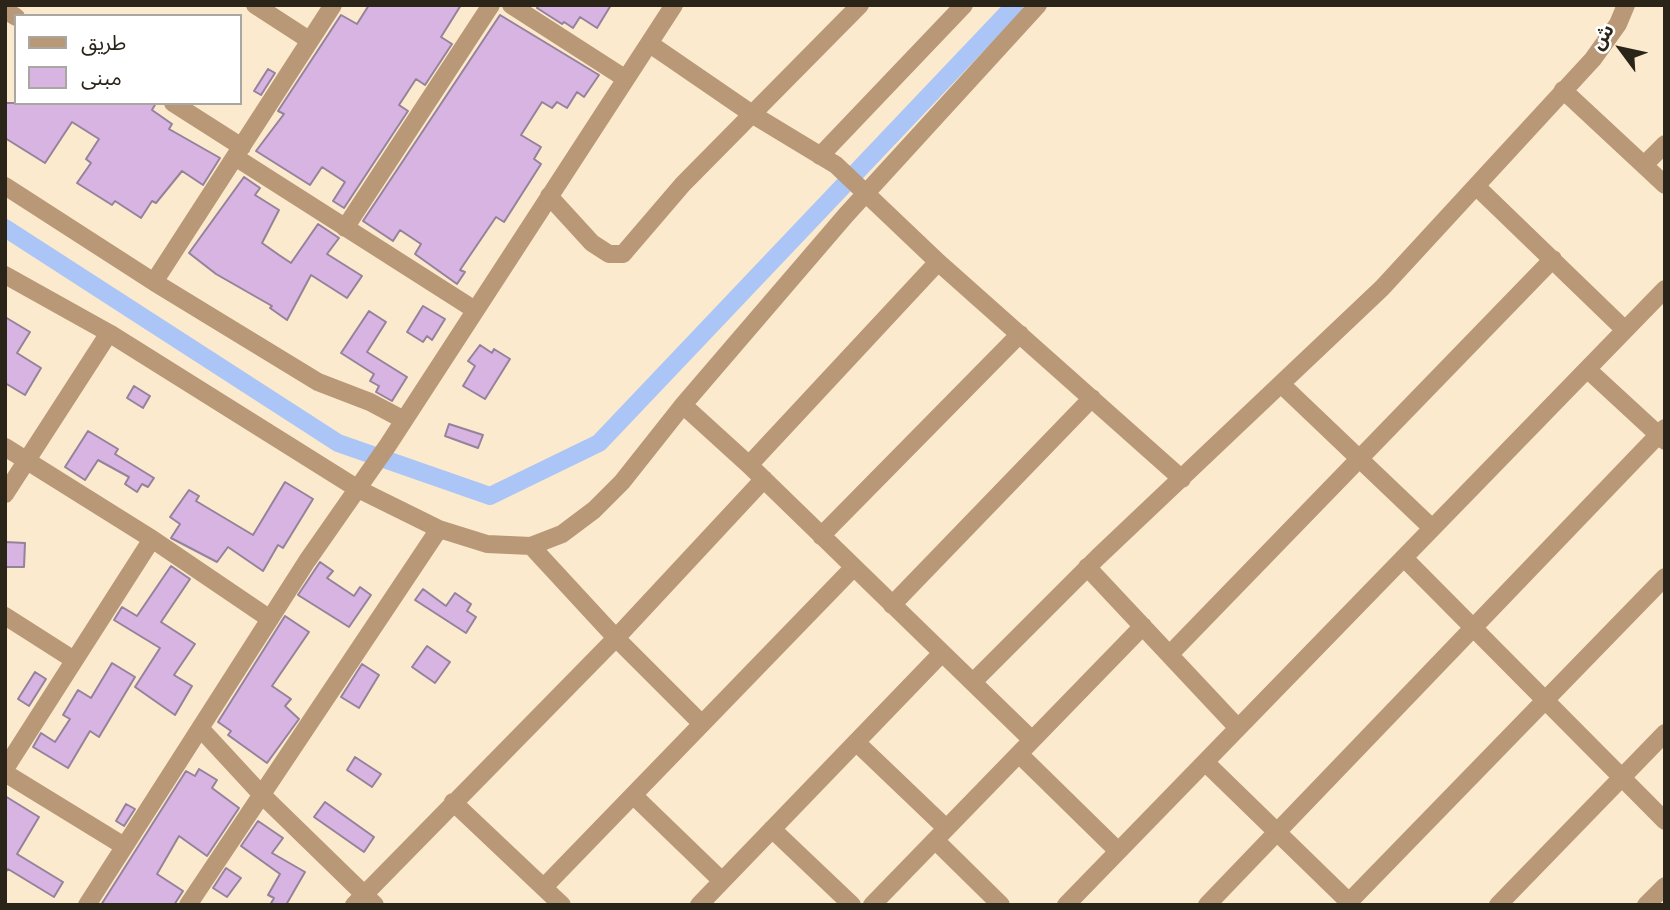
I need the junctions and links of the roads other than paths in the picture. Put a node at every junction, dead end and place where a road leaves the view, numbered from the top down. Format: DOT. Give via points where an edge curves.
graph roads {
  1 [pos="255,5"];
  2 [pos="332,5"];
  3 [pos="491,5"];
  4 [pos="511,5"];
  5 [pos="674,5"];
  6 [pos="860,5"];
  7 [pos="964,5"];
  8 [pos="1038,5"];
  9 [pos="1626,5"];
  10 [pos="309,40"];
  11 [pos="650,44"];
  12 [pos="625,79"];
  13 [pos="1563,90"];
  14 [pos="176,105"];
  15 [pos="755,116"];
  16 [pos="1665,144"];
  17 [pos="238,152"];
  18 [pos="828,161"];
  19 [pos="1644,165"];
  20 [pos="1665,185"];
  21 [pos="5,186"];
  22 [pos="1477,187"];
  23 [pos="864,195"];
  24 [pos="549,196"];
  25 [pos="345,228"];
  26 [pos="1553,259"];
  27 [pos="938,262"];
  28 [pos="5,275"];
  29 [pos="154,282"];
  30 [pos="1665,289"];
  31 [pos="475,310"];
  32 [pos="1625,330"];
  33 [pos="109,333"];
  34 [pos="1020,334"];
  35 [pos="1587,369"];
  36 [pos="1282,385"];
  37 [pos="1092,398"];
  38 [pos="682,405"];
  39 [pos="404,420"];
  40 [pos="1663,435"];
  41 [pos="5,447"];
  42 [pos="1360,458"];
  43 [pos="27,460"];
  44 [pos="749,465"];
  45 [pos="1182,479"];
  46 [pos="764,480"];
  47 [pos="358,489"];
  48 [pos="5,494"];
  49 [pos="1432,528"];
  50 [pos="439,529"];
  51 [pos="821,536"];
  52 [pos="152,539"];
  53 [pos="531,546"];
  54 [pos="1404,558"];
  55 [pos="854,567"];
  56 [pos="1087,567"];
  57 [pos="1665,577"];
  58 [pos="892,604"];
  59 [pos="5,617"];
  60 [pos="270,619"];
  61 [pos="1143,626"];
  62 [pos="1473,628"];
  63 [pos="616,638"];
  64 [pos="942,653"];
  65 [pos="1170,654"];
  66 [pos="74,660"];
  67 [pos="973,682"];
  68 [pos="1545,701"];
  69 [pos="702,724"];
  70 [pos="200,728"];
  71 [pos="1238,728"];
  72 [pos="1665,733"];
  73 [pos="1032,740"];
  74 [pos="856,742"];
  75 [pos="1019,754"];
  76 [pos="1205,762"];
  77 [pos="5,771"];
  78 [pos="1622,778"];
  79 [pos="261,794"];
  80 [pos="633,795"];
  81 [pos="453,802"];
  82 [pos="1665,821"];
  83 [pos="772,829"];
  84 [pos="1278,833"];
  85 [pos="940,834"];
  86 [pos="124,846"];
  87 [pos="1118,851"];
  88 [pos="722,881"];
  89 [pos="1665,886"];
  90 [pos="544,887"];
  91 [pos="364,901"];
  92 [pos="883,901"];
  93 [pos="1349,904"];
  94 [pos="87,905"];
  95 [pos="188,905"];
  96 [pos="562,905"];
  97 [pos="699,905"];
  98 [pos="852,905"];
  99 [pos="1002,905"];
  100 [pos="1066,905"];
  101 [pos="1207,905"];
  102 [pos="1498,905"];
  103 [pos="1646,905"];
  1 -- 10 [label="street"];
  2 -- 10 [label="street"];
  3 -- 25 [label="street"];
  4 -- 12 [label="street"];
  5 -- 11 [label="street"];
  6 -- 15 [label="street"];
  7 -- 18 [label="street"];
  8 -- 23 [label="street"];
  9 -- 13 [label="street" via="1605,42"];
  10 -- 17 [label="street"];
  11 -- 12 [label="street"];
  11 -- 15 [label="street"];
  12 -- 24 [label="street"];
  13 -- 19 [label="street"];
  13 -- 22 [label="street"];
  14 -- 17 [label="street"];
  15 -- 18 [label="street"];
  15 -- 24 [label="street" via="683,184 623,254 609,254 592,243"];
  16 -- 19 [label="street"];
  17 -- 25 [label="street"];
  17 -- 29 [label="street"];
  18 -- 23 [label="street"];
  19 -- 20 [label="street"];
  21 -- 29 [label="street"];
  22 -- 26 [label="street"];
  22 -- 36 [label="street"];
  23 -- 27 [label="street"];
  23 -- 38 [label="street"];
  24 -- 31 [label="street"];
  25 -- 31 [label="street"];
  26 -- 32 [label="street"];
  26 -- 42 [label="street"];
  27 -- 34 [label="street"];
  27 -- 44 [label="street"];
  28 -- 33 [label="street"];
  29 -- 39 [label="street" via="318,382 370,401"];
  30 -- 32 [label="street"];
  31 -- 39 [label="street"];
  32 -- 35 [label="street"];
  33 -- 43 [label="street"];
  33 -- 47 [label="street"];
  34 -- 37 [label="street"];
  34 -- 51 [label="street"];
  35 -- 40 [label="street"];
  35 -- 49 [label="street"];
  36 -- 42 [label="street"];
  36 -- 45 [label="street"];
  37 -- 45 [label="street"];
  37 -- 58 [label="street"];
  38 -- 44 [label="street"];
  38 -- 53 [label="street" via="594,510 562,534"];
  39 -- 47 [label="street"];
  40 -- 62 [label="street"];
  41 -- 43 [label="street"];
  42 -- 49 [label="street"];
  42 -- 65 [label="street"];
  43 -- 48 [label="street"];
  43 -- 52 [label="street"];
  44 -- 46 [label="street"];
  45 -- 56 [label="street"];
  46 -- 51 [label="street"];
  46 -- 63 [label="street"];
  47 -- 50 [label="street"];
  47 -- 60 [label="street"];
  49 -- 54 [label="street"];
  50 -- 53 [label="street" via="487,544"];
  50 -- 79 [label="street"];
  51 -- 55 [label="street"];
  52 -- 60 [label="street"];
  52 -- 66 [label="street"];
  53 -- 63 [label="street"];
  54 -- 62 [label="street"];
  54 -- 71 [label="street"];
  55 -- 58 [label="street"];
  55 -- 69 [label="street"];
  56 -- 61 [label="street"];
  56 -- 67 [label="street"];
  57 -- 68 [label="street"];
  58 -- 64 [label="street"];
  59 -- 66 [label="street"];
  60 -- 70 [label="street"];
  61 -- 65 [label="street"];
  61 -- 73 [label="street"];
  62 -- 68 [label="street"];
  62 -- 84 [label="street"];
  63 -- 69 [label="street"];
  63 -- 81 [label="street"];
  64 -- 67 [label="street"];
  64 -- 74 [label="street"];
  65 -- 71 [label="street"];
  66 -- 77 [label="street"];
  67 -- 73 [label="street"];
  68 -- 78 [label="street"];
  68 -- 93 [label="street"];
  69 -- 80 [label="street"];
  70 -- 79 [label="street"];
  70 -- 86 [label="street"];
  71 -- 76 [label="street"];
  72 -- 78 [label="street"];
  73 -- 75 [label="street"];
  74 -- 83 [label="street"];
  74 -- 85 [label="street"];
  75 -- 85 [label="street"];
  75 -- 87 [label="street"];
  76 -- 84 [label="street"];
  76 -- 87 [label="street"];
  77 -- 86 [label="street"];
  78 -- 82 [label="street"];
  78 -- 102 [label="street"];
  79 -- 91 [label="street"];
  79 -- 95 [label="street"];
  80 -- 88 [label="street"];
  80 -- 90 [label="street"];
  81 -- 90 [label="street"];
  81 -- 91 [label="street"];
  83 -- 88 [label="street"];
  83 -- 98 [label="street"];
  84 -- 93 [label="street"];
  84 -- 101 [label="street"];
  85 -- 92 [label="street"];
  85 -- 99 [label="street"];
  86 -- 94 [label="street"];
  87 -- 100 [label="street"];
  88 -- 97 [label="street"];
  89 -- 103 [label="street"];
  90 -- 96 [label="street"];
}
